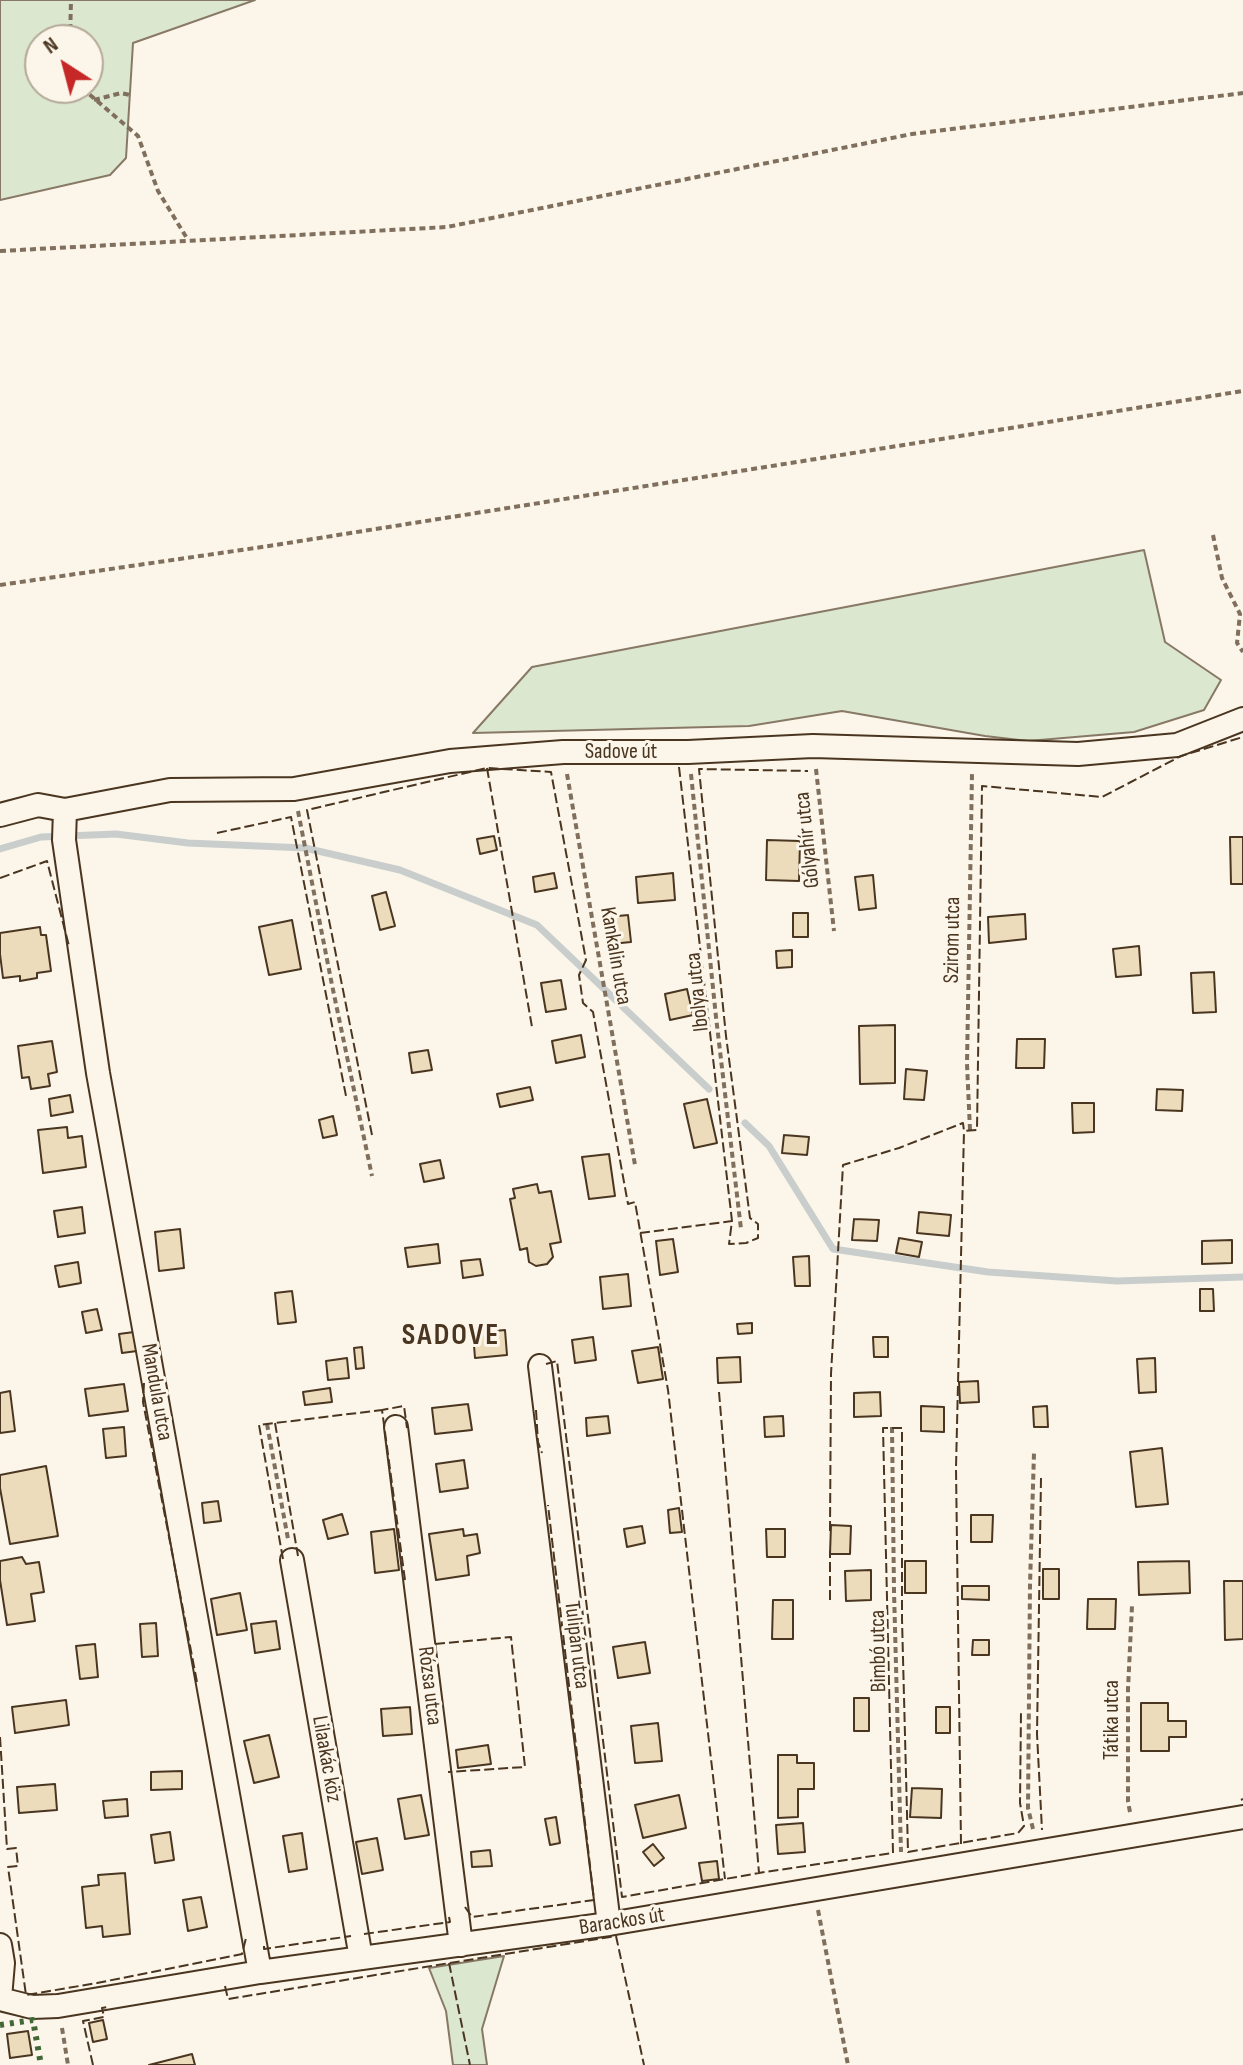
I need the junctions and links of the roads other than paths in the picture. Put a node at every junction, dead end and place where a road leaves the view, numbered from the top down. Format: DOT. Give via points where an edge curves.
graph roads {
  1 [pos="1243,719"];
  2 [pos="65,810"];
  3 [pos="0,815"];
  4 [pos="540,1366"];
  5 [pos="396,1427"];
  6 [pos="292,1560"];
  7 [pos="1243,1817"];
  8 [pos="609,1924"];
  9 [pos="0,1945"];
  10 [pos="461,1945"];
  11 [pos="361,1958"];
  12 [pos="260,1972"];
  13 [pos="0,1999"];
  1 -- 2 [label="street, Sadove út" via="1177,745 1078,754 813,746 563,752 450,761 294,789 170,790"];
  2 -- 3 [label="street, Sadove út" via="38,805"];
  2 -- 12 [label="street, Mandula utca" via="64,840 98,1073"];
  4 -- 8 [label="street, Tulipán utca"];
  5 -- 10 [label="street, Rózsa utca"];
  6 -- 11 [label="street, Lilaakác köz"];
  7 -- 8 [label="street, Barackos út"];
  8 -- 10 [label="street, Barackos út"];
  9 -- 13 [label="street"];
  10 -- 11 [label="street, Barackos út"];
  11 -- 12 [label="street, Barackos út"];
  12 -- 13 [label="street, Barackos út" via="58,2006 32,2007"];
}
